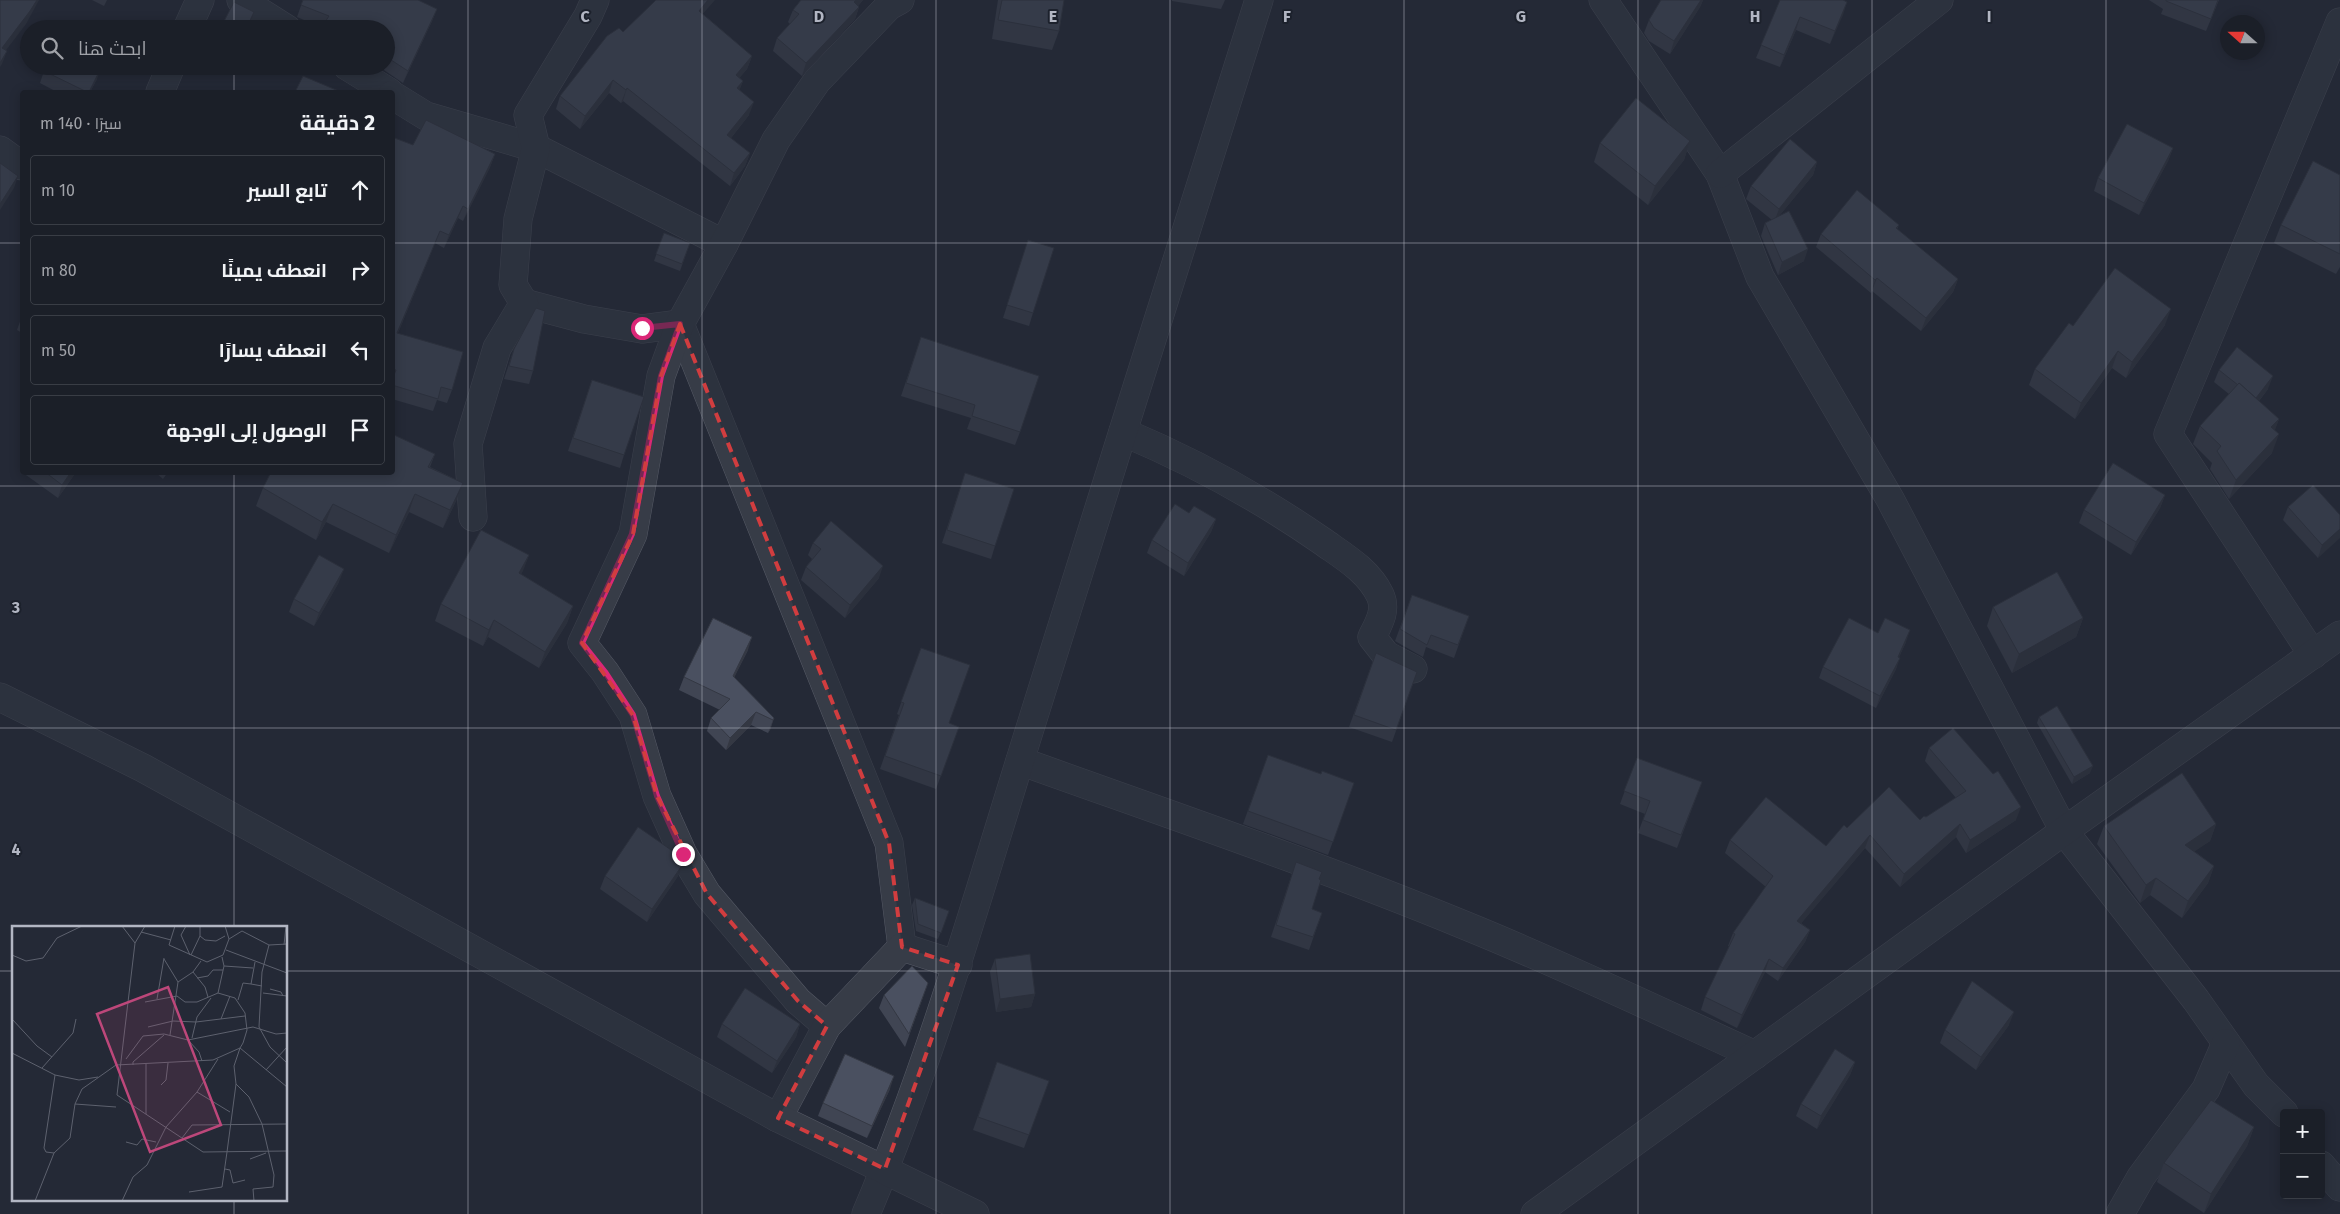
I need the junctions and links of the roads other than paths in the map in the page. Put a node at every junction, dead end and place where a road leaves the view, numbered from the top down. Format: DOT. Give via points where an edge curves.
graph roads {
  1 [pos="200,0"];
  2 [pos="242,0"];
  3 [pos="595,0"];
  4 [pos="1259,0"];
  5 [pos="1602,0"];
  6 [pos="1939,0"];
  7 [pos="893,2"];
  8 [pos="191,20"];
  9 [pos="273,20"];
  10 [pos="2340,22"];
  11 [pos="167,75"];
  12 [pos="361,75"];
  13 [pos="161,90"];
  14 [pos="385,90"];
  15 [pos="395,97"];
  16 [pos="536,148"];
  17 [pos="0,150"];
  18 [pos="20,165"];
  19 [pos="1720,174"];
  20 [pos="724,244"];
  21 [pos="524,303"];
  22 [pos="680,324"];
  23 [pos="1123,432"];
  24 [pos="474,517"];
  25 [pos="2340,635"];
  26 [pos="2313,655"];
  27 [pos="1414,669"];
  28 [pos="0,697"];
  29 [pos="1020,761"];
  30 [pos="2064,831"];
  31 [pos="902,947"];
  32 [pos="958,966"];
  33 [pos="827,1026"];
  34 [pos="2226,1043"];
  35 [pos="1755,1055"];
  36 [pos="2280,1109"];
  37 [pos="778,1118"];
  38 [pos="886,1169"];
  39 [pos="2325,1170"];
  40 [pos="2340,1187"];
  41 [pos="866,1214"];
  42 [pos="975,1214"];
  43 [pos="1536,1214"];
  44 [pos="2120,1214"];
  1 -- 8 [label="street"];
  2 -- 9 [label="street"];
  3 -- 16 [label="street" via="528,115"];
  4 -- 23 [label="street"];
  5 -- 19 [label="street"];
  6 -- 19 [label="street"];
  7 -- 20 [label="street" via="817,82 776,140"];
  10 -- 26 [label="street" via="2168,434"];
  11 -- 13 [label="street"];
  12 -- 14 [label="street"];
  15 -- 16 [label="street" via="426,116"];
  16 -- 20 [label="street"];
  16 -- 21 [label="street" via="518,219 513,285"];
  17 -- 18 [label="street"];
  19 -- 30 [label="street" via="1760,277 1890,499"];
  20 -- 22 [label="street"];
  21 -- 22 [label="street" via="642,328"];
  21 -- 24 [label="street" via="497,348 468,444"];
  22 -- 31 [label="street" via="889,843"];
  22 -- 33 [label="street" via="661,376 632,534 582,643 633,715 657,796 683,854 707,894 798,1001"];
  23 -- 27 [label="street" via="1172,453 1288,518 1359,567 1380,595 1383,614 1372,637 1386,655"];
  23 -- 29 [label="street"];
  25 -- 26 [label="street"];
  26 -- 30 [label="street"];
  28 -- 37 [label="street" via="143,768"];
  29 -- 32 [label="street"];
  29 -- 35 [label="street" via="1464,925"];
  30 -- 34 [label="street"];
  30 -- 35 [label="street"];
  31 -- 32 [label="street"];
  31 -- 33 [label="street"];
  32 -- 38 [label="street"];
  33 -- 37 [label="street"];
  34 -- 36 [label="street" via="2256,1085"];
  34 -- 44 [label="street" via="2206,1089 2141,1178"];
  35 -- 43 [label="street"];
  37 -- 38 [label="street"];
  38 -- 41 [label="street"];
  38 -- 42 [label="street"];
  39 -- 40 [label="street"];
}
